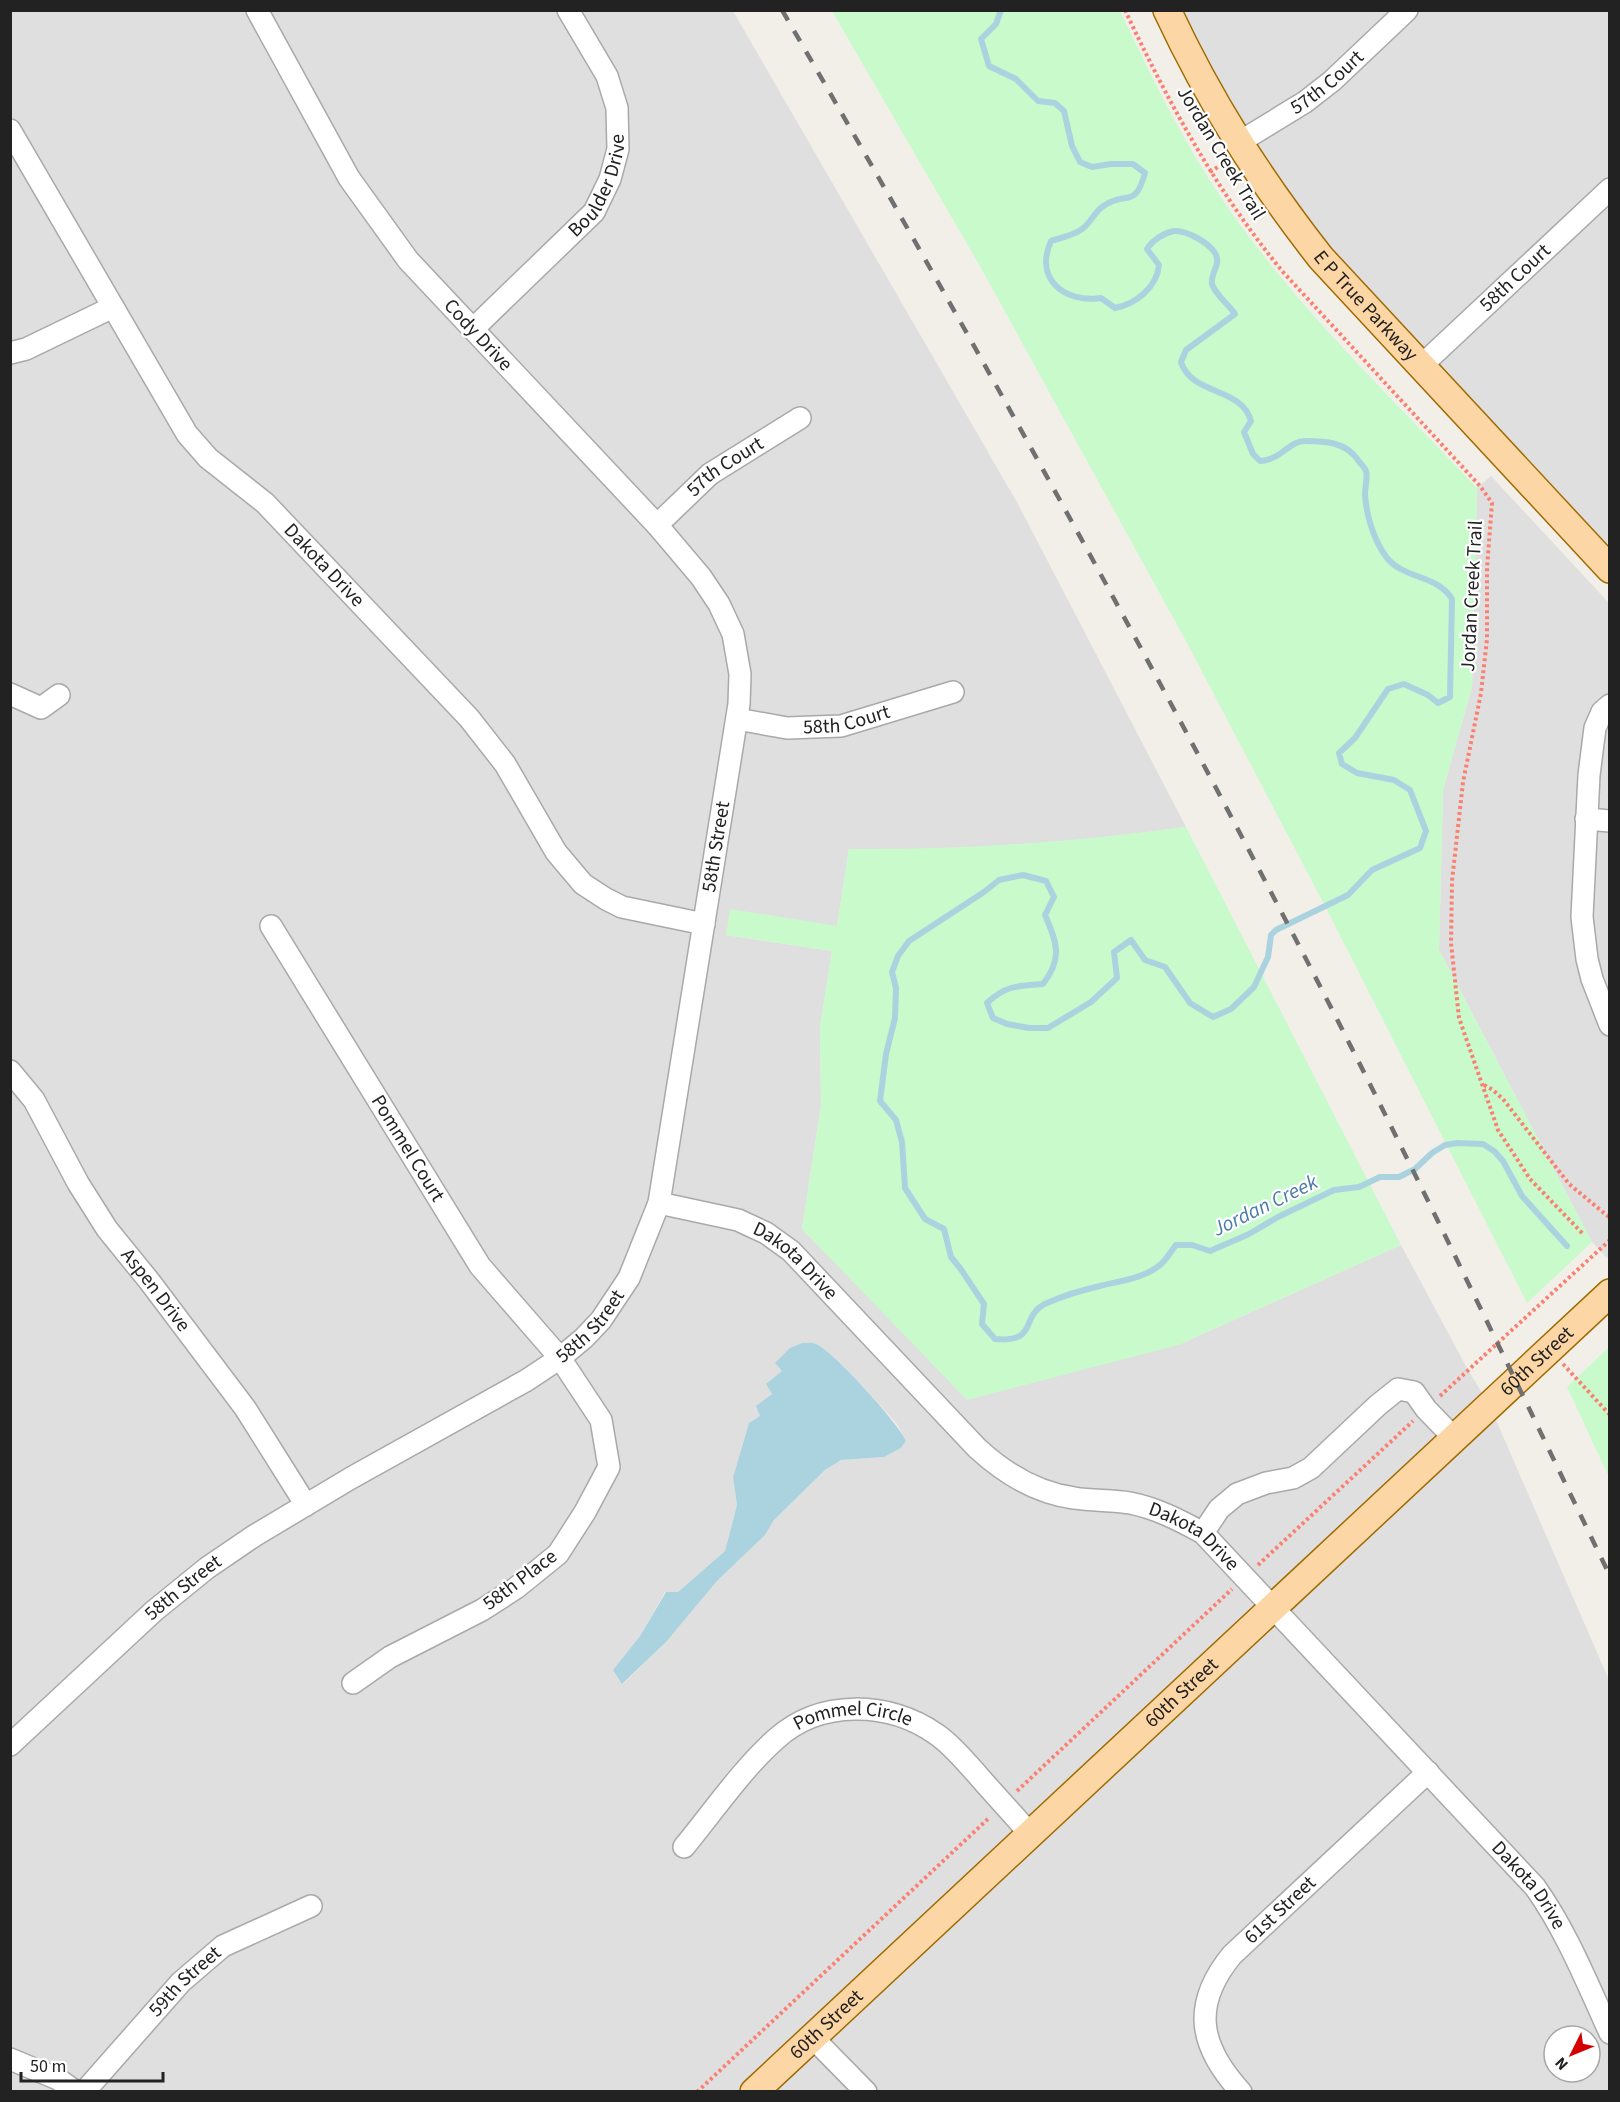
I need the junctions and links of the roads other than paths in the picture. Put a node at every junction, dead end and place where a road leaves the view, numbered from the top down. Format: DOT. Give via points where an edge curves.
graph roads {
  1 [pos="257,10"];
  2 [pos="568,10"];
  3 [pos="1167,10"];
  4 [pos="1407,10"];
  5 [pos="10,130"];
  6 [pos="1238,143"];
  7 [pos="1610,189"];
  8 [pos="113,307"];
  9 [pos="472,329"];
  10 [pos="10,353"];
  11 [pos="1421,366"];
  12 [pos="800,418"];
  13 [pos="657,525"];
  14 [pos="1608,565"];
  15 [pos="733,634"];
  16 [pos="953,692"];
  17 [pos="10,694"];
  18 [pos="59,695"];
  19 [pos="1610,705"];
  20 [pos="737,719"];
  21 [pos="1586,819"];
  22 [pos="1610,821"];
  23 [pos="704,924"];
  24 [pos="271,926"];
  25 [pos="1610,1025"];
  26 [pos="10,1071"];
  27 [pos="659,1203"];
  28 [pos="1610,1293"];
  29 [pos="560,1358"];
  30 [pos="1453,1437"];
  31 [pos="306,1504"];
  32 [pos="1203,1533"];
  33 [pos="1272,1607"];
  34 [pos="353,1683"];
  35 [pos="10,1745"];
  36 [pos="1428,1772"];
  37 [pos="1030,1834"];
  38 [pos="684,1847"];
  39 [pos="311,1906"];
  40 [pos="1610,2033"];
  41 [pos="812,2037"];
  42 [pos="10,2059"];
  43 [pos="1235,2084"];
  44 [pos="76,2091"];
  45 [pos="84,2091"];
  46 [pos="754,2091"];
  47 [pos="866,2091"];
  1 -- 9 [label="street, Cody Drive" via="349,178 408,260"];
  2 -- 9 [label="street, Boulder Drive" via="607,76 617,108 618,149 610,179 594,212"];
  3 -- 6 [label="main road, E P True Parkway"];
  4 -- 6 [label="street, 57th Court" via="1332,81"];
  5 -- 8 [label="street, Dakota Drive"];
  6 -- 11 [label="main road, E P True Parkway" via="1281,207 1322,258"];
  7 -- 11 [label="street, 58th Court"];
  8 -- 10 [label="street" via="26,350"];
  8 -- 23 [label="street, Dakota Drive" via="187,434 208,458 266,504 469,718 505,764 556,852 583,884 622,907"];
  9 -- 13 [label="street, Cody Drive"];
  11 -- 14 [label="main road, E P True Parkway"];
  12 -- 13 [label="street, 57th Court" via="710,474"];
  13 -- 15 [label="street, Cody Drive" via="701,578"];
  15 -- 20 [label="street, 58th Street" via="740,674"];
  16 -- 20 [label="street, 58th Court" via="841,726 787,728"];
  17 -- 18 [label="street" via="42,708"];
  19 -- 21 [label="street" via="1595,728"];
  20 -- 23 [label="street, 58th Street"];
  21 -- 22 [label="street"];
  21 -- 25 [label="street" via="1584,938 1592,980"];
  23 -- 27 [label="street, 58th Street"];
  24 -- 29 [label="street, Pommel Court" via="480,1266"];
  26 -- 31 [label="street, Aspen Drive" via="34,1100 107,1229 245,1407"];
  27 -- 29 [label="street, 58th Street" via="629,1278 601,1320"];
  27 -- 32 [label="street, Dakota Drive" via="738,1220 791,1251 977,1448 1019,1480 1072,1498 1158,1510"];
  28 -- 30 [label="main road, 60th Street"];
  29 -- 31 [label="street, 58th Street"];
  29 -- 34 [label="street, 58th Place" via="601,1420 609,1467 585,1512 558,1554 516,1588 390,1657"];
  30 -- 32 [label="street" via="1414,1392 1398,1389 1311,1468 1293,1478 1237,1494 1219,1509"];
  30 -- 33 [label="main road, 60th Street"];
  31 -- 35 [label="street, 58th Street" via="190,1580"];
  32 -- 33 [label="street, Dakota Drive"];
  33 -- 36 [label="street, Dakota Drive"];
  33 -- 37 [label="main road, 60th Street"];
  36 -- 40 [label="street, Dakota Drive" via="1530,1881 1553,1913"];
  36 -- 43 [label="street, 61st Street" via="1218,1972 1205,2009 1206,2030 1211,2051"];
  37 -- 38 [label="street, Pommel Circle" via="938,1735 893,1713 845,1709 821,1714 777,1738"];
  37 -- 41 [label="main road, 60th Street"];
  39 -- 45 [label="street, 59th Street" via="223,1946 181,1982"];
  41 -- 46 [label="main road, 60th Street"];
  41 -- 47 [label="street"];
  42 -- 44 [label="street"];
}
